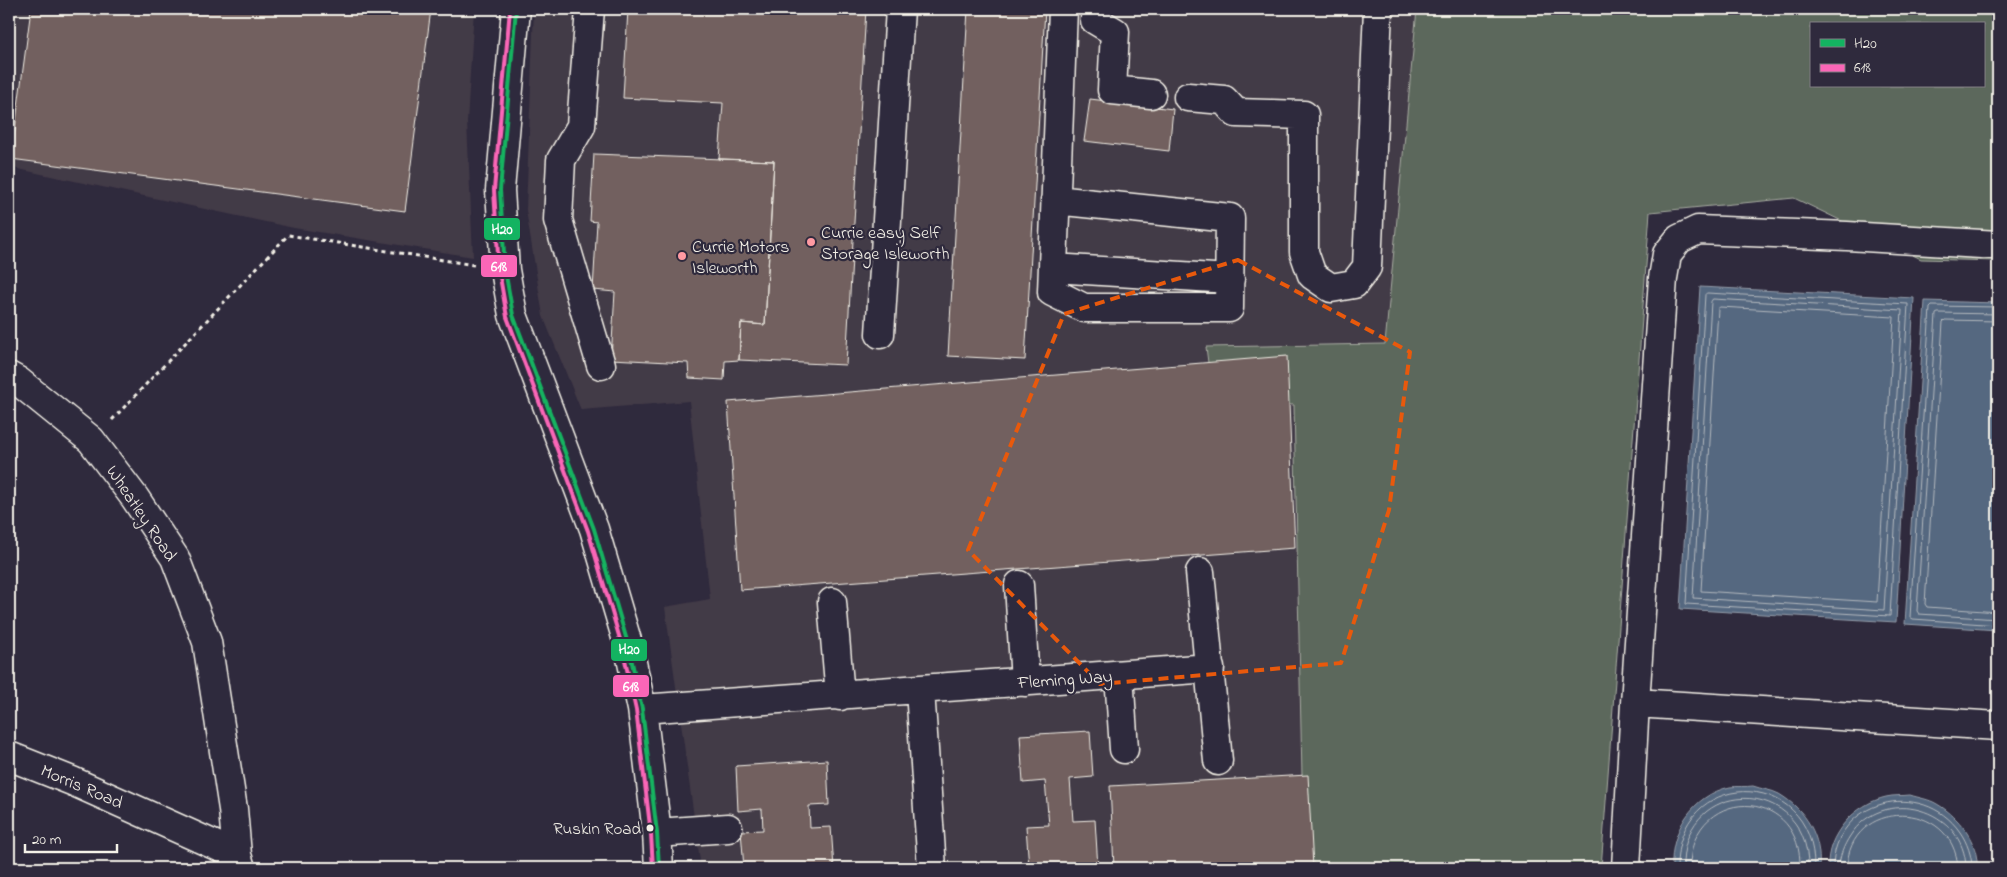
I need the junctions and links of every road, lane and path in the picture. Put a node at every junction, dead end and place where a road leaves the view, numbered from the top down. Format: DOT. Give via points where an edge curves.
graph roads {
  1 [pos="516,9"];
  2 [pos="590,9"];
  3 [pos="900,9"];
  4 [pos="1063,9"];
  5 [pos="1096,9"];
  6 [pos="1378,9"];
  7 [pos="1151,94"];
  8 [pos="1188,97"];
  9 [pos="1055,200"];
  10 [pos="1998,245"];
  11 [pos="1053,268"];
  12 [pos="505,270"];
  13 [pos="1230,279"];
  14 [pos="880,334"];
  15 [pos="601,365"];
  16 [pos="9,376"];
  17 [pos="91,440"];
  18 [pos="1200,572"];
  19 [pos="1019,585"];
  20 [pos="832,602"];
  21 [pos="1210,668"];
  22 [pos="1119,675"];
  23 [pos="1025,682"];
  24 [pos="920,690"];
  25 [pos="840,696"];
  26 [pos="1636,703"];
  27 [pos="642,710"];
  28 [pos="1998,726"];
  29 [pos="1124,749"];
  30 [pos="9,756"];
  31 [pos="1218,761"];
  32 [pos="728,828"];
  33 [pos="657,833"];
  34 [pos="239,862"];
  35 [pos="659,868"];
  36 [pos="932,868"];
  37 [pos="1626,868"];
  1 -- 12 [label="street" via="500,190"];
  2 -- 15 [label="street" via="581,126 561,160 558,220"];
  3 -- 14 [label="street"];
  4 -- 9 [label="street"];
  5 -- 7 [label="street" via="1095,20 1115,32 1112,90"];
  6 -- 8 [label="street" via="1368,267 1354,284 1331,288 1312,275 1304,252 1304,115 1236,114 1224,100"];
  9 -- 11 [label="street"];
  9 -- 13 [label="street" via="1230,218"];
  10 -- 26 [label="street" via="1698,230 1679,239 1667,254 1653,417"];
  11 -- 13 [label="street"];
  11 -- 13 [label="street" via="1052,292 1084,308 1229,308"];
  12 -- 17 [label="path" via="288,235"];
  12 -- 27 [label="street" via="513,315 594,529 628,644"];
  16 -- 17 [label="street, Wheatley Road"];
  17 -- 34 [label="street, Wheatley Road" via="175,558 207,642"];
  18 -- 21 [label="street"];
  19 -- 23 [label="street"];
  20 -- 25 [label="street"];
  21 -- 22 [label="street, Fleming Way"];
  21 -- 31 [label="street"];
  22 -- 23 [label="street, Fleming Way"];
  22 -- 29 [label="street"];
  23 -- 24 [label="street, Fleming Way"];
  24 -- 25 [label="street, Fleming Way"];
  24 -- 36 [label="street"];
  25 -- 27 [label="street, Fleming Way"];
  26 -- 28 [label="street"];
  26 -- 37 [label="street"];
  27 -- 33 [label="street"];
  30 -- 34 [label="street, Morris Road" via="72,781"];
  32 -- 33 [label="street"];
  33 -- 35 [label="street"];
}
